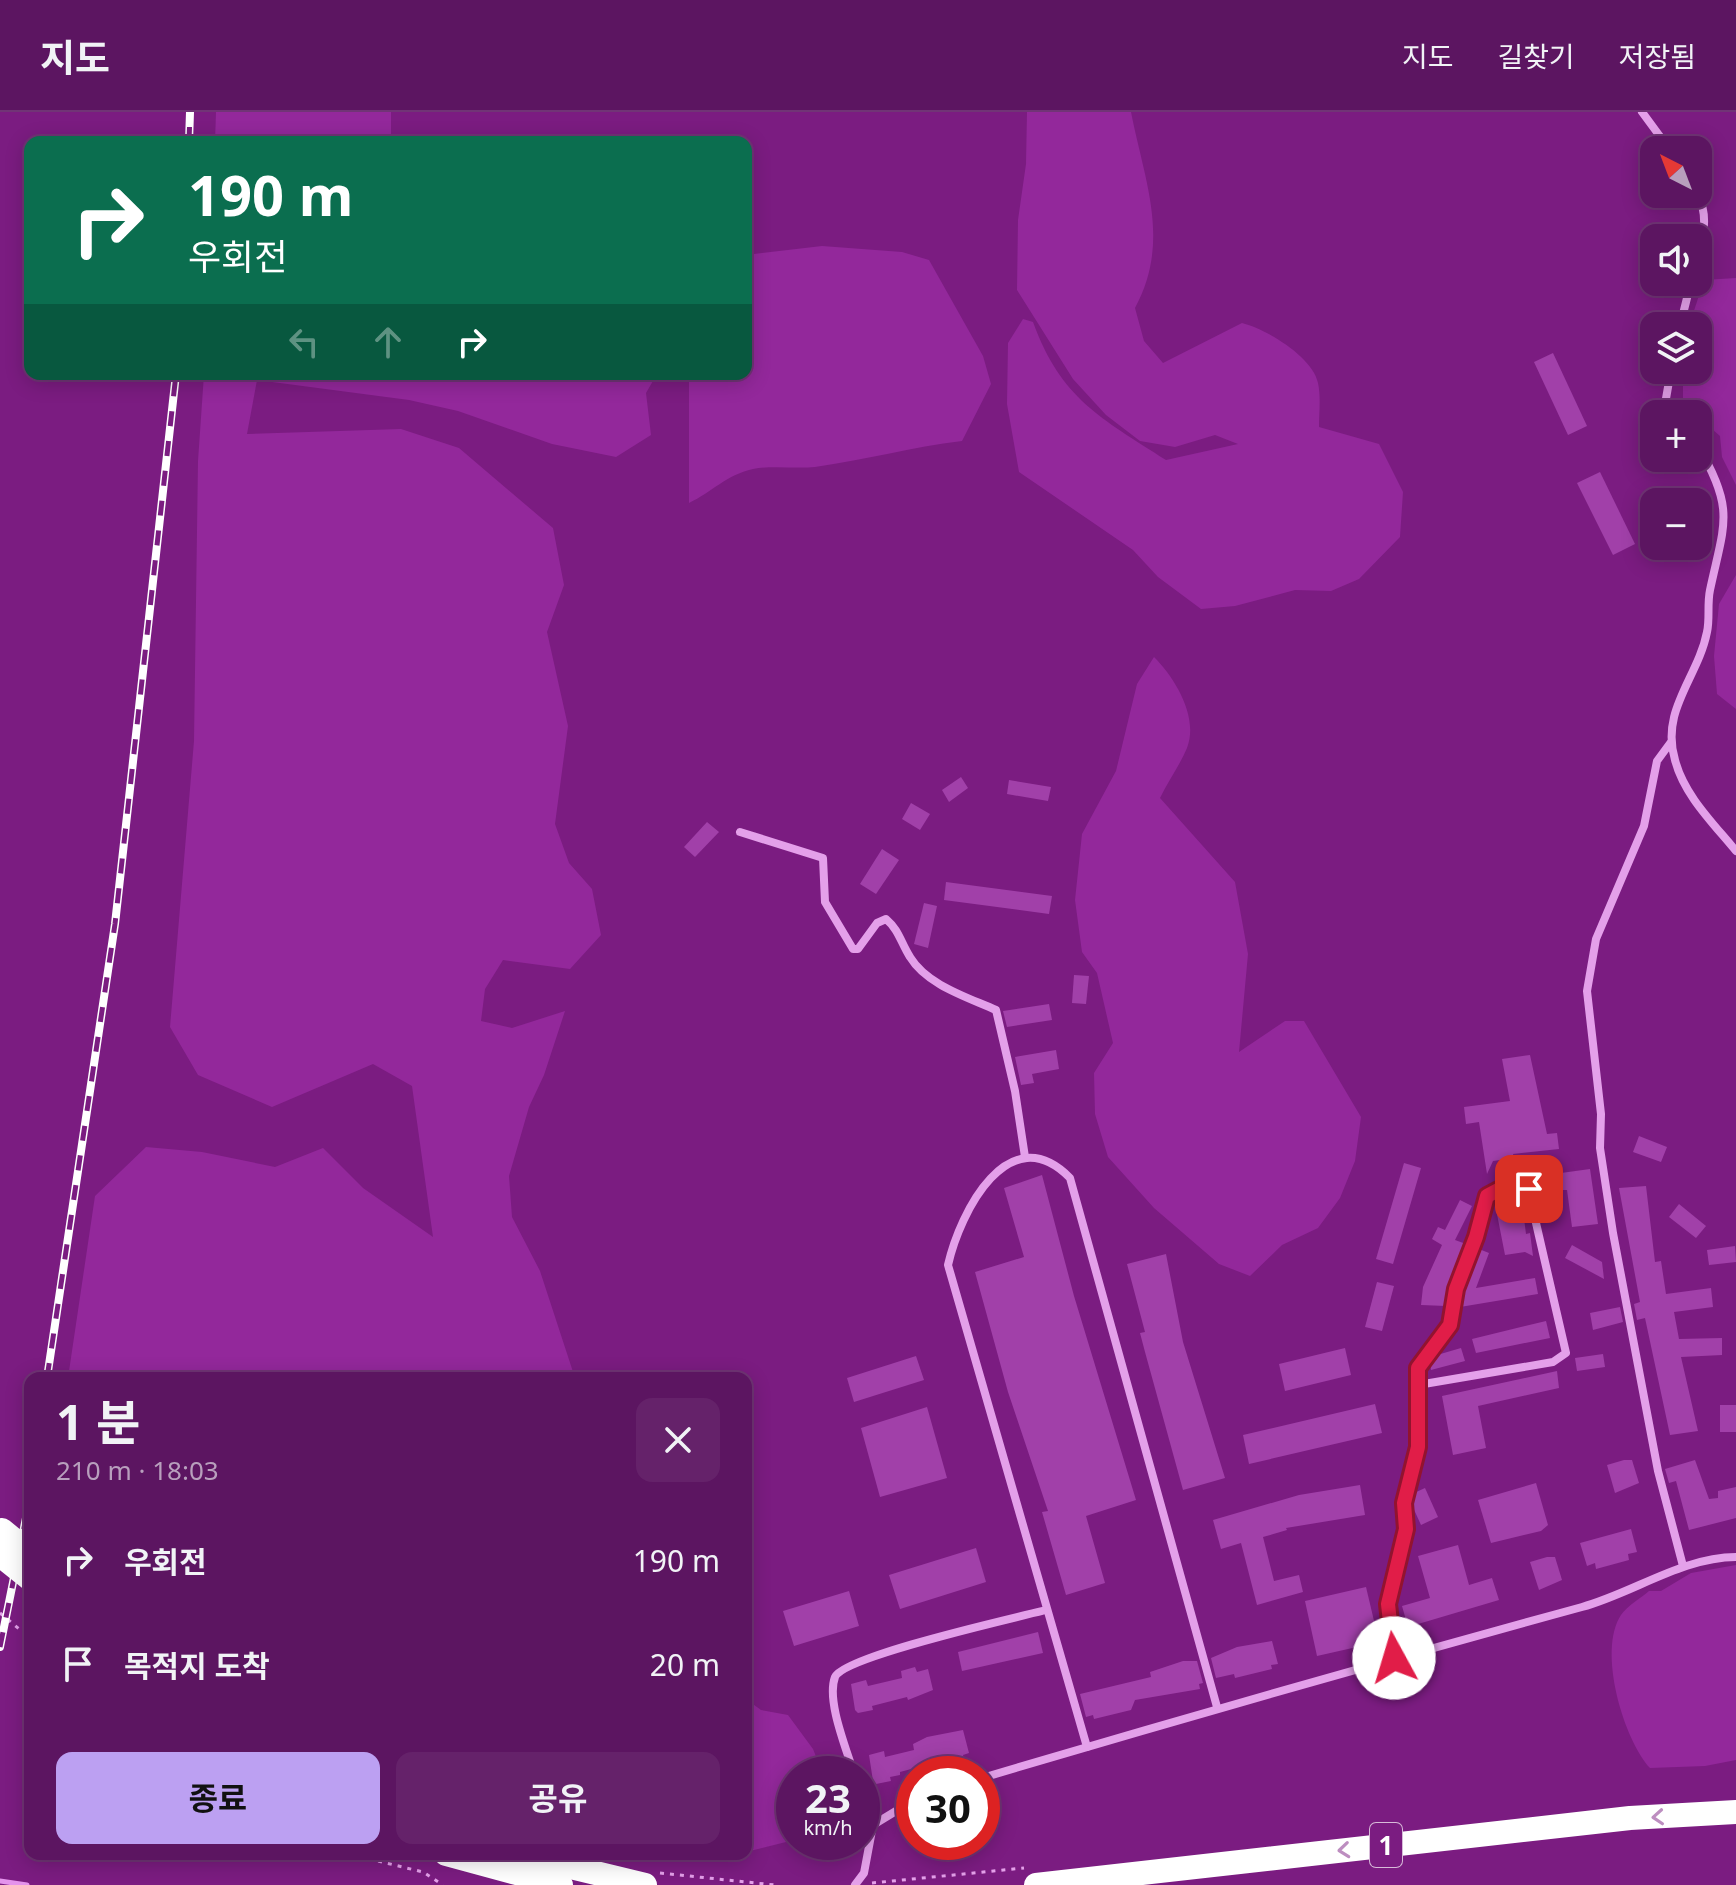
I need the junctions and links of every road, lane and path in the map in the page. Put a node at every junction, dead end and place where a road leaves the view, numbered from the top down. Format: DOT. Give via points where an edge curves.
graph roads {
  1 [pos="1642,112"];
  2 [pos="1660,136"];
  3 [pos="1710,472"];
  4 [pos="1671,742"];
  5 [pos="740,832"];
  6 [pos="1736,851"];
  7 [pos="1025,1157"];
  8 [pos="1418,1385"];
  9 [pos="1,1529"];
  10 [pos="24,1548"];
  11 [pos="0,1555"];
  12 [pos="1736,1557"];
  13 [pos="1683,1566"];
  14 [pos="24,1574"];
  15 [pos="1046,1610"];
  16 [pos="0,1613"];
  17 [pos="24,1633"];
  18 [pos="1394,1658"];
  19 [pos="1217,1707"];
  20 [pos="1087,1747"];
  21 [pos="849,1756"];
  22 [pos="1000,1773"];
  23 [pos="1736,1812"];
  24 [pos="374,1860"];
  25 [pos="468,1860"];
  26 [pos="549,1860"];
  27 [pos="866,1860"];
  28 [pos="652,1879"];
  29 [pos="443,1885"];
  30 [pos="561,1885"];
  31 [pos="775,1885"];
  32 [pos="855,1885"];
  33 [pos="1036,1885"];
  1 -- 2 [label="street"];
  3 -- 4 [label="street" via="1728,510 1724,543 1707,604 1707,632 1674,708"];
  4 -- 6 [label="street" via="1686,789"];
  4 -- 13 [label="street" via="1657,761 1644,826 1596,939 1587,991 1613,1233 1658,1471"];
  5 -- 7 [label="street" via="823,858 825,902 853,949 886,919 921,971 996,1010"];
  7 -- 15 [label="street" via="980,1189 948,1265"];
  7 -- 19 [label="street" via="1055,1163 1070,1178"];
  8 -- 8 [label="street" via="1553,1362 1566,1353 1527,1184 1487,1196 1456,1289 1450,1325 1422,1359"];
  8 -- 18 [label="street" via="1418,1447 1388,1604"];
  9 -- 10 [label="highway, bridge"];
  11 -- 14 [label="highway, bridge"];
  12 -- 13 [label="street"];
  13 -- 18 [label="street" via="1620,1597"];
  15 -- 20 [label="street"];
  15 -- 21 [label="street" via="845,1666 834,1686"];
  16 -- 17 [label="path"];
  18 -- 19 [label="street"];
  19 -- 20 [label="street"];
  20 -- 22 [label="street"];
  23 -- 33 [label="highway, 1, one-way" via="1630,1818"];
  24 -- 29 [label="path" via="423,1872"];
  25 -- 30 [label="highway"];
  26 -- 28 [label="highway"];
  27 -- 32 [label="street"];
  28 -- 31 [label="path"];
}
